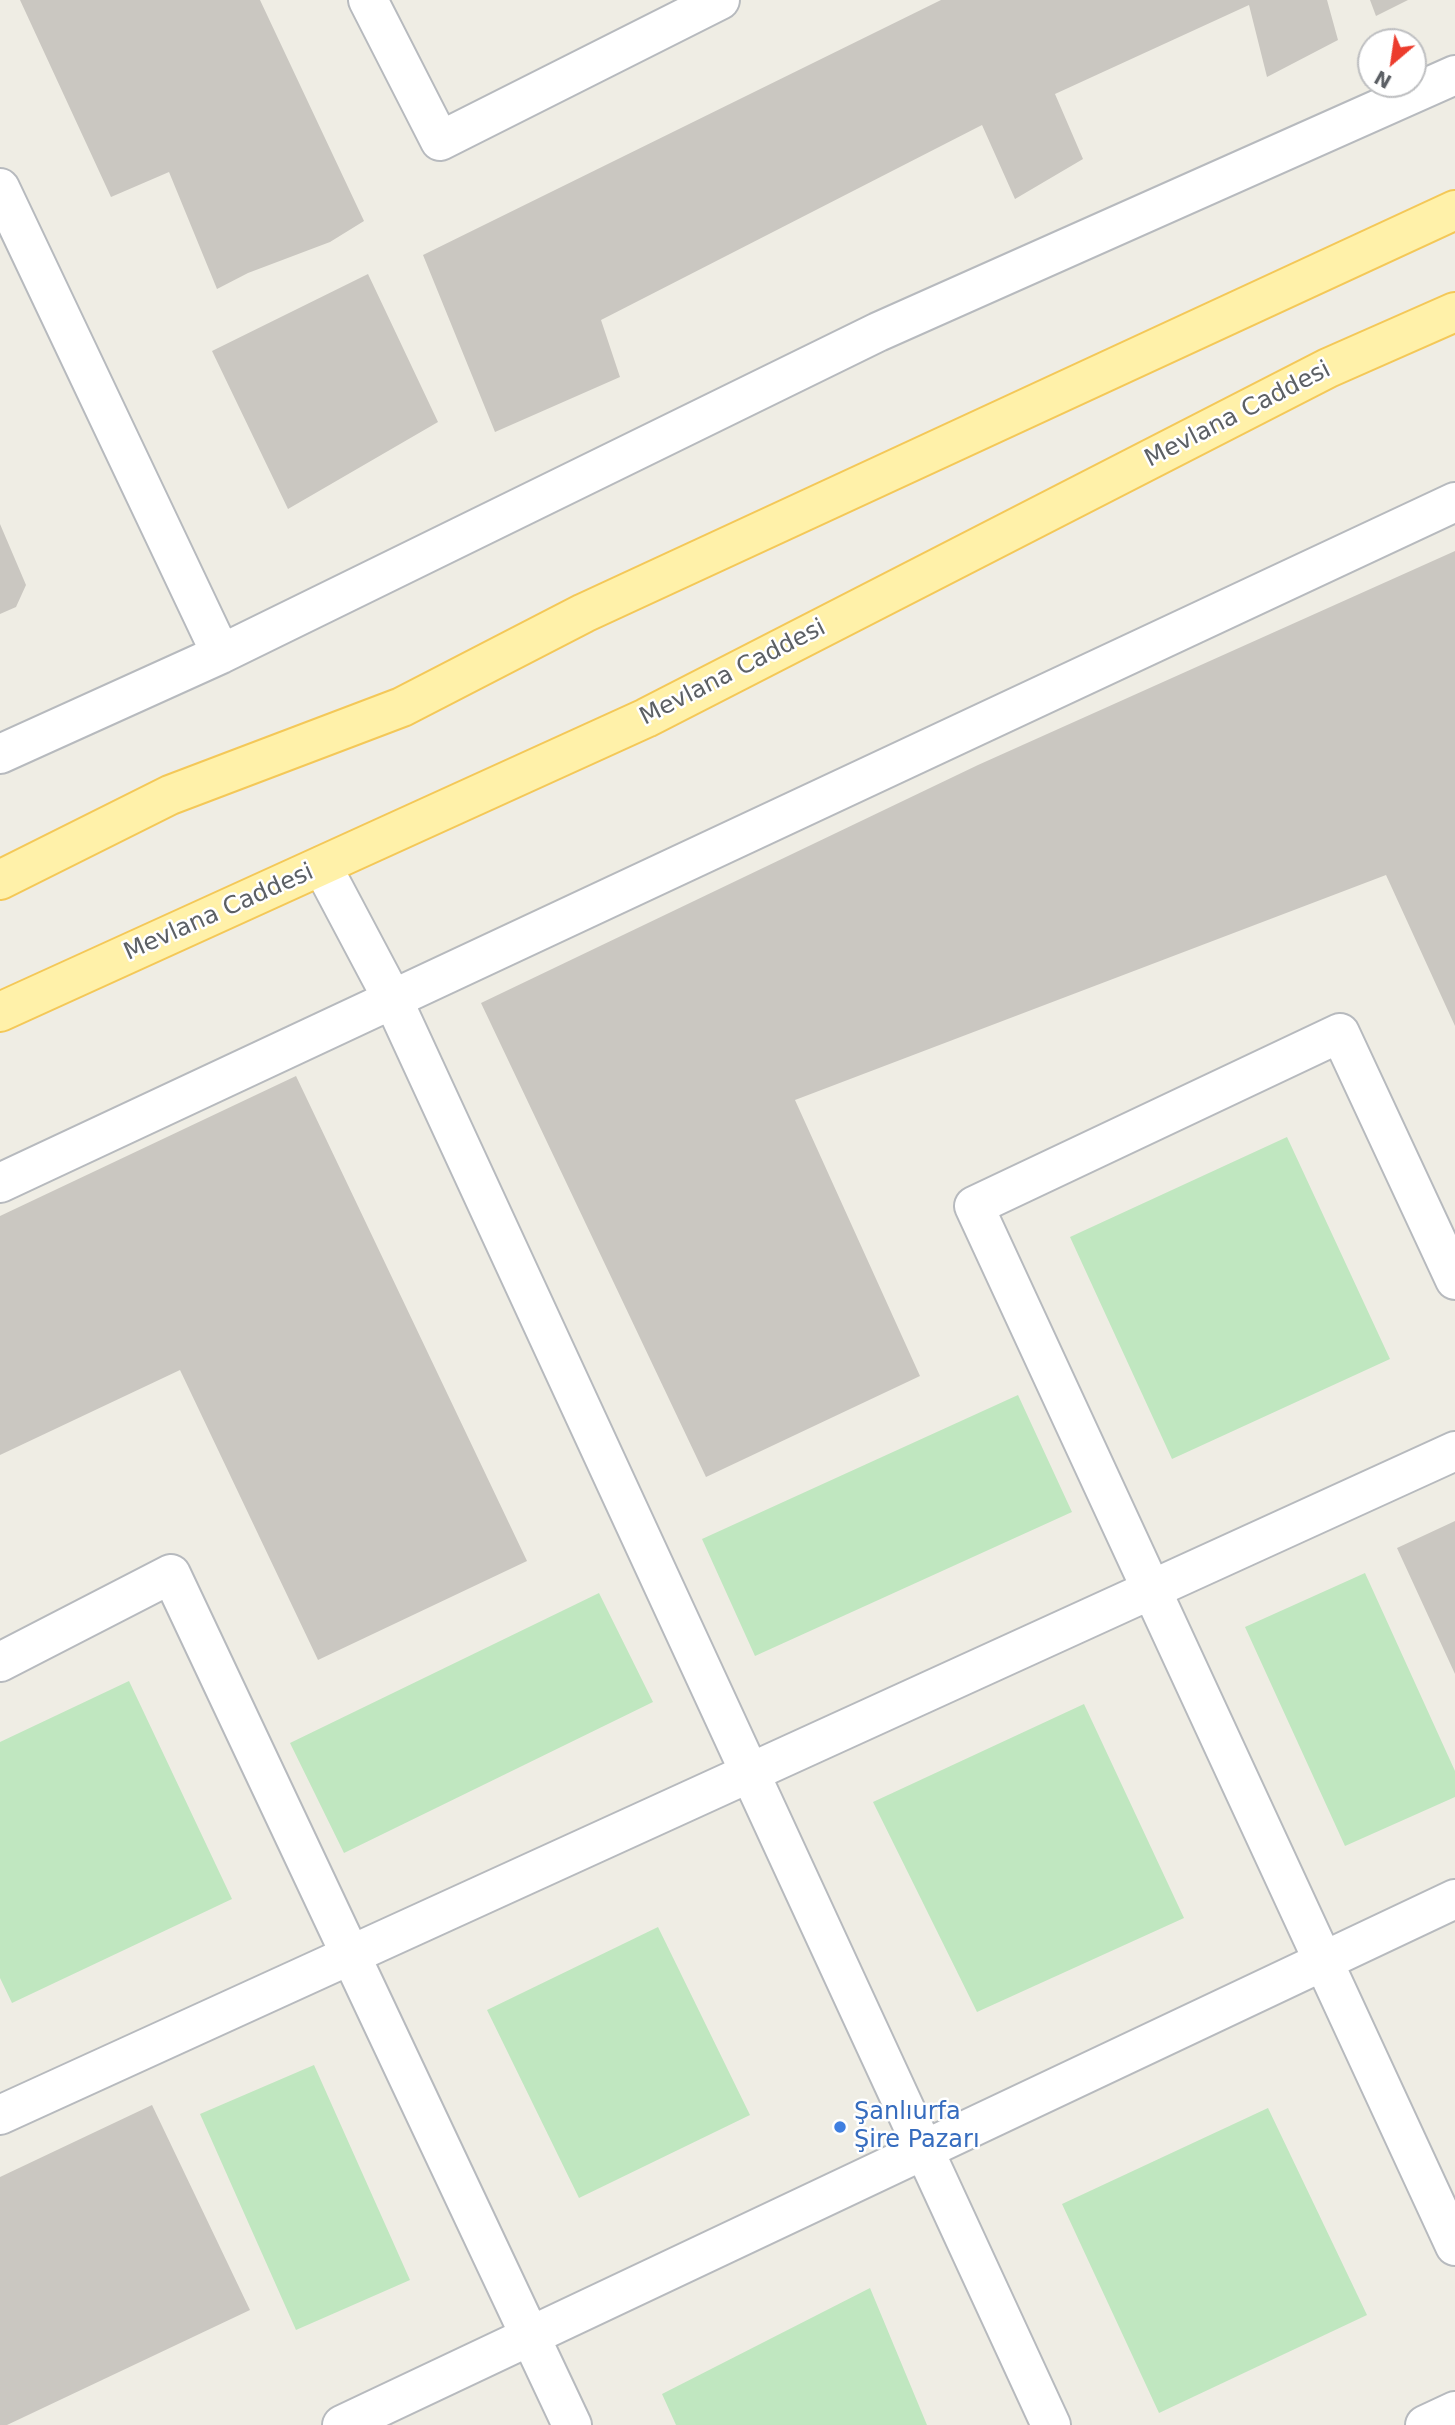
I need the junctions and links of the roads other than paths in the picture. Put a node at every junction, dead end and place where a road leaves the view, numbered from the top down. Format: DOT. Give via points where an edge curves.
graph roads {
  1 [pos="368,0"];
  2 [pos="720,0"];
  3 [pos="1455,75"];
  4 [pos="0,188"];
  5 [pos="1455,210"];
  6 [pos="1455,312"];
  7 [pos="1455,502"];
  8 [pos="221,654"];
  9 [pos="0,754"];
  10 [pos="322,866"];
  11 [pos="0,880"];
  12 [pos="393,1000"];
  13 [pos="0,1012"];
  14 [pos="0,1183"];
  15 [pos="1455,1280"];
  16 [pos="1455,1451"];
  17 [pos="1150,1589"];
  18 [pos="0,1662"];
  19 [pos="750,1772"];
  20 [pos="1455,1899"];
  21 [pos="350,1955"];
  22 [pos="1323,1961"];
  23 [pos="0,2115"];
  24 [pos="924,2150"];
  25 [pos="1455,2246"];
  26 [pos="530,2336"];
  27 [pos="1455,2410"];
  28 [pos="342,2425"];
  29 [pos="572,2425"];
  30 [pos="1051,2425"];
  31 [pos="1425,2425"];
  1 -- 2 [label="street" via="440,141"];
  3 -- 8 [label="street" via="878,332"];
  4 -- 8 [label="street"];
  5 -- 11 [label="main road" via="583,613 402,707 170,795"];
  6 -- 10 [label="main road, Mevlana Caddesi" via="1328,368 646,718"];
  7 -- 12 [label="street"];
  8 -- 9 [label="street"];
  10 -- 12 [label="street"];
  10 -- 13 [label="main road, Mevlana Caddesi"];
  12 -- 14 [label="street"];
  12 -- 19 [label="street"];
  15 -- 17 [label="street" via="1340,1034 974,1206"];
  16 -- 17 [label="street"];
  17 -- 19 [label="street"];
  17 -- 22 [label="street"];
  18 -- 21 [label="street" via="171,1574"];
  19 -- 21 [label="street"];
  19 -- 24 [label="street"];
  20 -- 22 [label="street"];
  21 -- 23 [label="street"];
  21 -- 26 [label="street"];
  22 -- 24 [label="street"];
  22 -- 25 [label="street"];
  24 -- 26 [label="street"];
  24 -- 30 [label="street"];
  26 -- 28 [label="street"];
  26 -- 29 [label="street"];
  27 -- 31 [label="street"];
}
